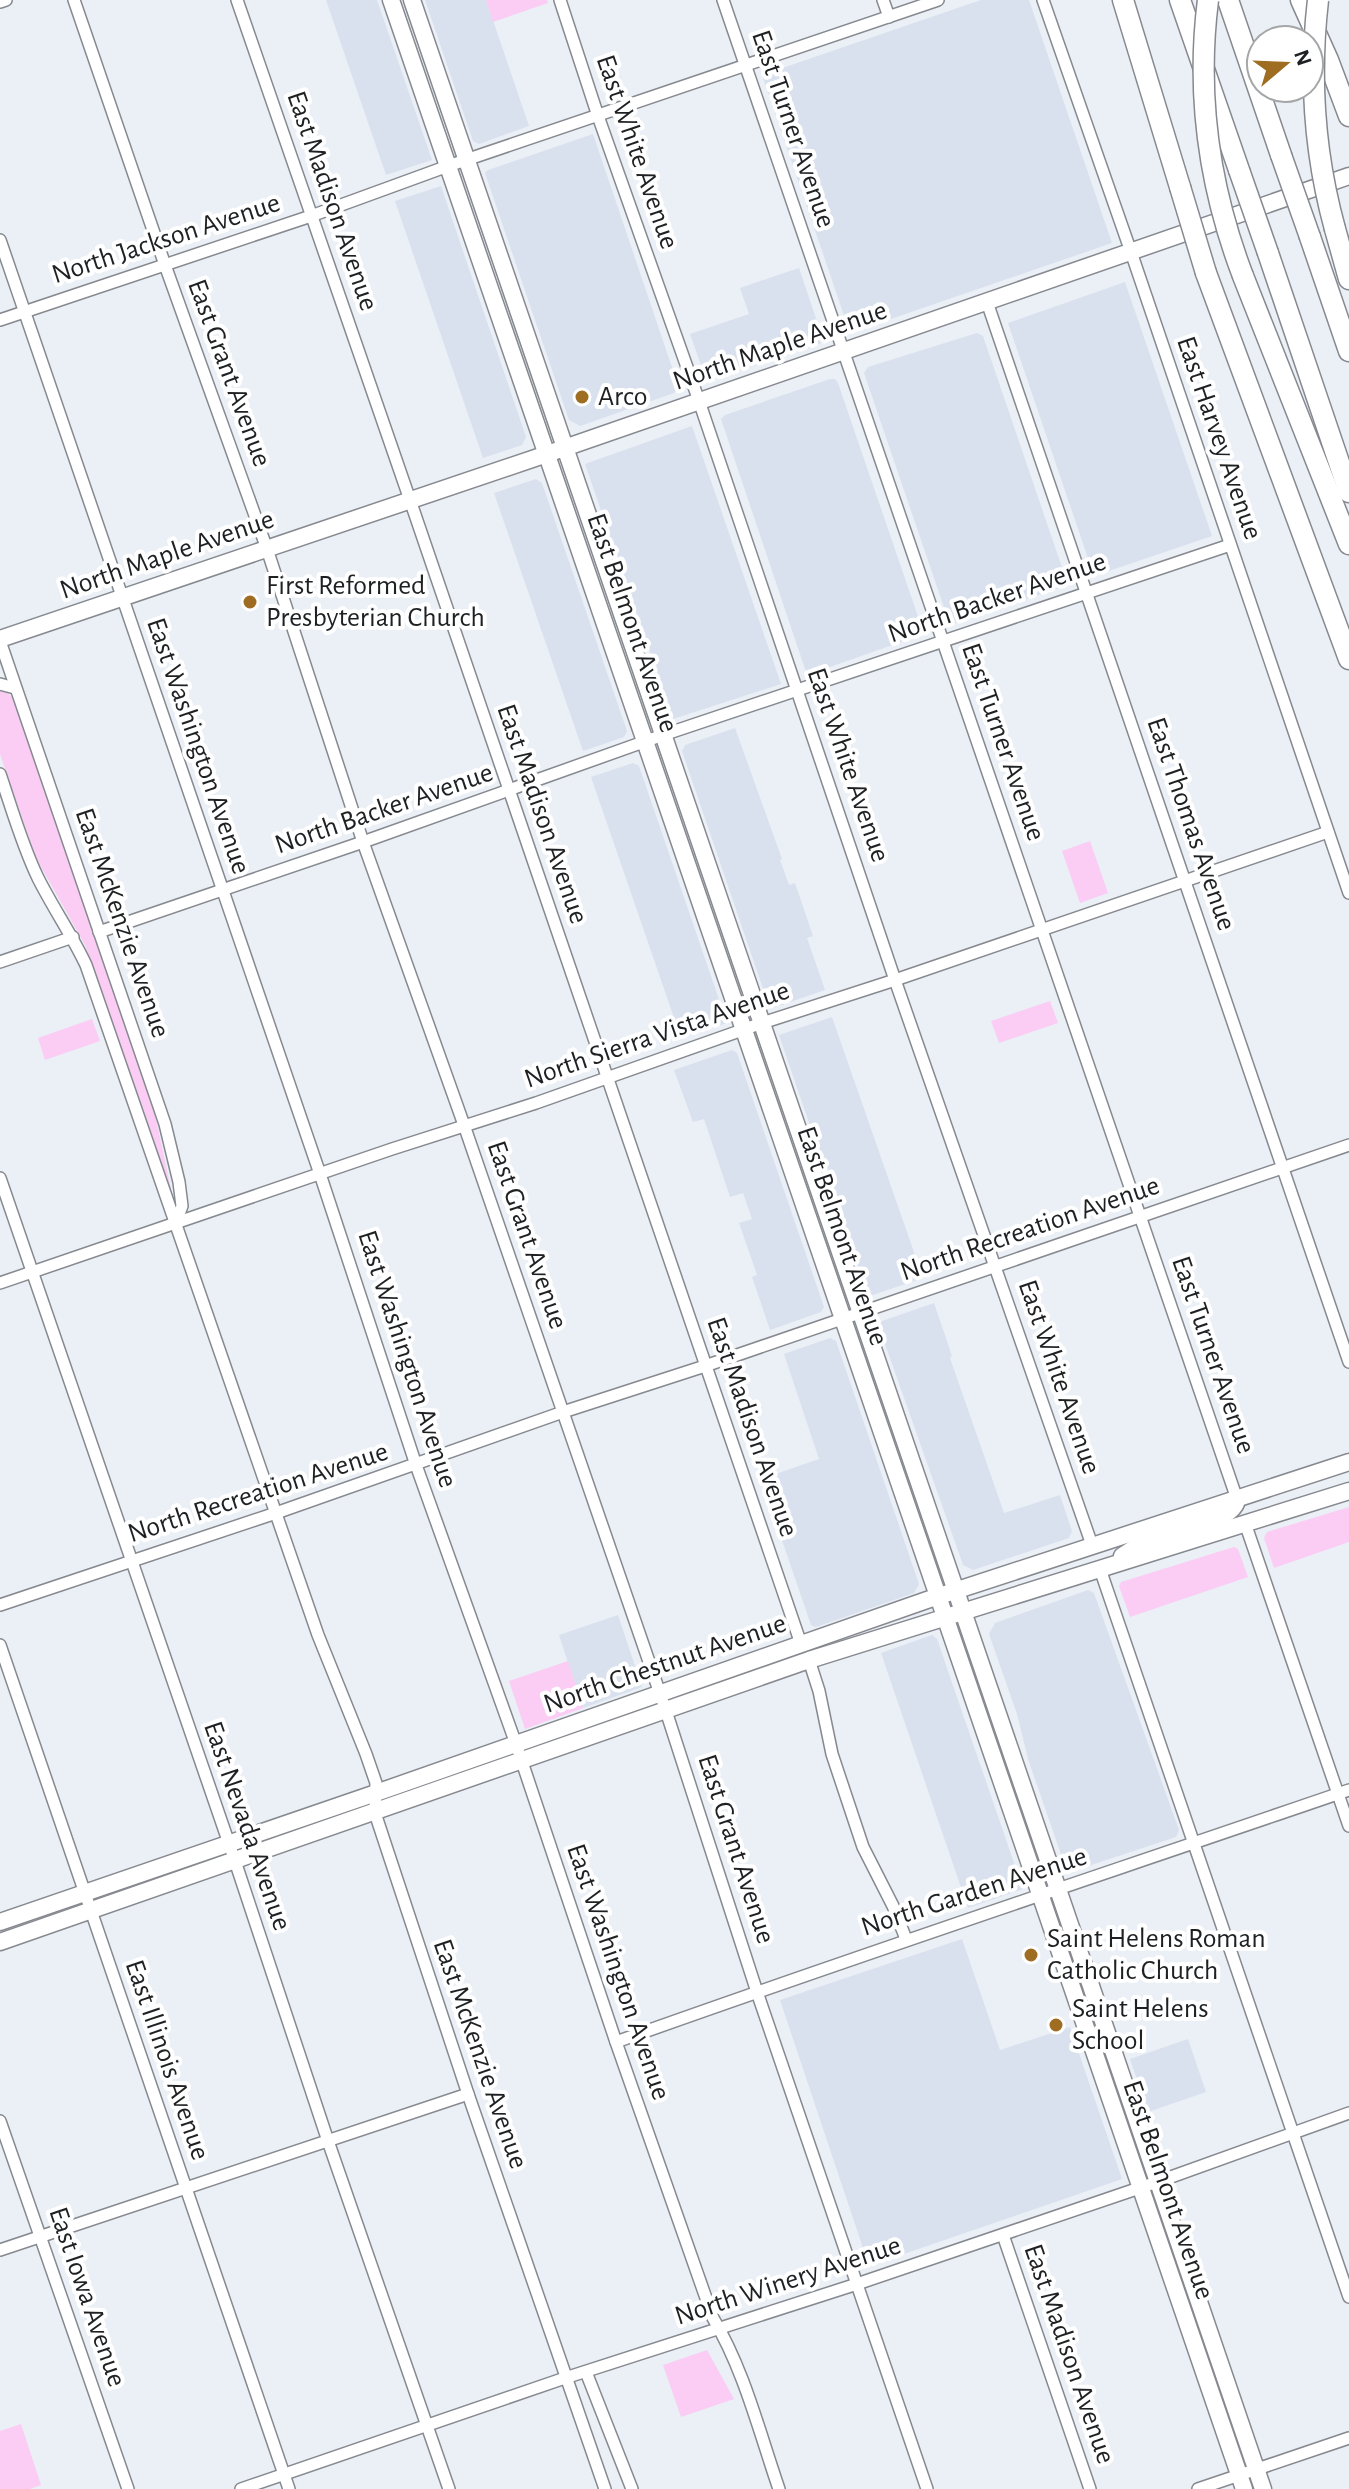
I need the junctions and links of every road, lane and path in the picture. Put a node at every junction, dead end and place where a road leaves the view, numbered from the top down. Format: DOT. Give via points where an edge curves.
graph roads {
  1 [pos="6,0"];
  2 [pos="74,0"];
  3 [pos="237,0"];
  4 [pos="391,0"];
  5 [pos="412,0"];
  6 [pos="560,0"];
  7 [pos="723,0"];
  8 [pos="883,0"];
  9 [pos="938,0"];
  10 [pos="1043,0"];
  11 [pos="1123,0"];
  12 [pos="1133,0"];
  13 [pos="1180,0"];
  14 [pos="1208,0"];
  15 [pos="1228,0"];
  16 [pos="1301,0"];
  17 [pos="1317,0"];
  18 [pos="0,2"];
  19 [pos="889,17"];
  20 [pos="745,65"];
  21 [pos="1349,93"];
  22 [pos="598,116"];
  23 [pos="1349,116"];
  24 [pos="467,160"];
  25 [pos="448,166"];
  26 [pos="1346,178"];
  27 [pos="1180,187"];
  28 [pos="311,216"];
  29 [pos="0,240"];
  30 [pos="1131,252"];
  31 [pos="165,265"];
  32 [pos="1349,279"];
  33 [pos="987,302"];
  34 [pos="25,312"];
  35 [pos="0,320"];
  36 [pos="844,351"];
  37 [pos="1349,351"];
  38 [pos="699,401"];
  39 [pos="565,448"];
  40 [pos="547,454"];
  41 [pos="1349,492"];
  42 [pos="410,500"];
  43 [pos="1349,544"];
  44 [pos="1230,545"];
  45 [pos="267,549"];
  46 [pos="1086,592"];
  47 [pos="122,597"];
  48 [pos="0,640"];
  49 [pos="943,643"];
  50 [pos="1349,659"];
  51 [pos="0,684"];
  52 [pos="15,688"];
  53 [pos="798,691"];
  54 [pos="663,735"];
  55 [pos="646,743"];
  56 [pos="0,774"];
  57 [pos="508,790"];
  58 [pos="1328,832"];
  59 [pos="363,842"];
  60 [pos="1184,880"];
  61 [pos="222,891"];
  62 [pos="1349,893"];
  63 [pos="1042,929"];
  64 [pos="99,932"];
  65 [pos="73,937"];
  66 [pos="0,962"];
  67 [pos="895,980"];
  68 [pos="762,1023"];
  69 [pos="744,1030"];
  70 [pos="607,1078"];
  71 [pos="464,1125"];
  72 [pos="1349,1145"];
  73 [pos="1283,1167"];
  74 [pos="320,1174"];
  75 [pos="0,1178"];
  76 [pos="1140,1216"];
  77 [pos="176,1223"];
  78 [pos="995,1266"];
  79 [pos="33,1272"];
  80 [pos="0,1283"];
  81 [pos="861,1312"];
  82 [pos="843,1319"];
  83 [pos="1349,1362"];
  84 [pos="705,1366"];
  85 [pos="563,1412"];
  86 [pos="1349,1462"];
  87 [pos="416,1465"];
  88 [pos="1349,1491"];
  89 [pos="1237,1499"];
  90 [pos="276,1513"];
  91 [pos="1245,1523"];
  92 [pos="1092,1545"];
  93 [pos="131,1560"];
  94 [pos="1100,1569"];
  95 [pos="956,1591"];
  96 [pos="938,1597"];
  97 [pos="0,1605"];
  98 [pos="963,1613"];
  99 [pos="946,1618"];
  100 [pos="801,1644"];
  101 [pos="0,1645"];
  102 [pos="809,1660"];
  103 [pos="659,1693"];
  104 [pos="666,1711"];
  105 [pos="516,1744"];
  106 [pos="522,1761"];
  107 [pos="1344,1792"];
  108 [pos="376,1793"];
  109 [pos="375,1813"];
  110 [pos="1349,1826"];
  111 [pos="228,1843"];
  112 [pos="1193,1843"];
  113 [pos="235,1861"];
  114 [pos="1058,1890"];
  115 [pos="85,1892"];
  116 [pos="1040,1896"];
  117 [pos="91,1910"];
  118 [pos="4,1923"];
  119 [pos="906,1939"];
  120 [pos="0,1942"];
  121 [pos="757,1992"];
  122 [pos="616,2042"];
  123 [pos="468,2094"];
  124 [pos="1349,2113"];
  125 [pos="0,2121"];
  126 [pos="1293,2133"];
  127 [pos="328,2141"];
  128 [pos="1157,2182"];
  129 [pos="184,2187"];
  130 [pos="1140,2188"];
  131 [pos="1003,2235"];
  132 [pos="40,2237"];
  133 [pos="0,2250"];
  134 [pos="857,2284"];
  135 [pos="1349,2297"];
  136 [pos="719,2328"];
  137 [pos="586,2372"];
  138 [pos="565,2378"];
  139 [pos="428,2425"];
  140 [pos="1349,2438"];
  141 [pos="1256,2469"];
  142 [pos="284,2474"];
  143 [pos="1241,2482"];
  144 [pos="128,2489"];
  145 [pos="241,2489"];
  146 [pos="289,2489"];
  147 [pos="449,2489"];
  148 [pos="605,2489"];
  149 [pos="632,2489"];
  150 [pos="779,2489"];
  151 [pos="927,2489"];
  152 [pos="1090,2489"];
  153 [pos="1198,2489"];
  154 [pos="1263,2489"];
  1 -- 18 [label="street"];
  2 -- 31 [label="street, East Grant Avenue"];
  3 -- 28 [label="street, East Madison Avenue"];
  4 -- 25 [label="main road, East Belmont Avenue"];
  5 -- 24 [label="main road, East Belmont Avenue"];
  6 -- 22 [label="street, East White Avenue"];
  7 -- 20 [label="street, East Turner Avenue"];
  8 -- 19 [label="street"];
  9 -- 19 [label="street, North Jackson Avenue"];
  10 -- 30 [label="street, East Harvey Avenue"];
  11 -- 27 [label="highway"];
  12 -- 27 [label="highway"];
  13 -- 41 [label="highway, bridge"];
  14 -- 43 [label="highway, bridge" via="1203,59 1206,135 1223,219"];
  15 -- 37 [label="highway, bridge"];
  16 -- 23 [label="highway"];
  17 -- 21 [label="highway"];
  17 -- 32 [label="highway, bridge" via="1314,117 1322,177"];
  19 -- 20 [label="street, North Jackson Avenue"];
  20 -- 22 [label="street, North Jackson Avenue"];
  20 -- 36 [label="street, East Turner Avenue"];
  22 -- 24 [label="street, North Jackson Avenue"];
  22 -- 38 [label="street, East White Avenue"];
  24 -- 25 [label="street, North Jackson Avenue"];
  24 -- 39 [label="main road, East Belmont Avenue"];
  25 -- 28 [label="street, North Jackson Avenue"];
  25 -- 40 [label="main road, East Belmont Avenue"];
  26 -- 30 [label="main road, North Maple Avenue"];
  27 -- 50 [label="highway, bridge" via="1206,273"];
  28 -- 31 [label="street, North Jackson Avenue"];
  28 -- 42 [label="street, East Madison Avenue"];
  29 -- 34 [label="street, East Washington Avenue"];
  30 -- 33 [label="main road, North Maple Avenue"];
  30 -- 44 [label="street, East Harvey Avenue"];
  31 -- 34 [label="street, North Jackson Avenue"];
  31 -- 45 [label="street, East Grant Avenue"];
  33 -- 36 [label="main road, North Maple Avenue"];
  33 -- 46 [label="street, East Thomas Avenue"];
  34 -- 35 [label="street, North Jackson Avenue"];
  34 -- 47 [label="street, East Washington Avenue"];
  36 -- 38 [label="main road, North Maple Avenue"];
  36 -- 49 [label="street, East Turner Avenue"];
  38 -- 39 [label="main road, North Maple Avenue"];
  38 -- 53 [label="street, East White Avenue"];
  39 -- 40 [label="main road, North Maple Avenue"];
  39 -- 54 [label="main road, East Belmont Avenue"];
  40 -- 42 [label="main road, North Maple Avenue"];
  40 -- 55 [label="main road, East Belmont Avenue"];
  42 -- 45 [label="main road, North Maple Avenue"];
  42 -- 57 [label="street, East Madison Avenue"];
  44 -- 46 [label="street, North Backer Avenue"];
  44 -- 58 [label="street, East Harvey Avenue"];
  45 -- 47 [label="main road, North Maple Avenue"];
  45 -- 59 [label="street, East Grant Avenue"];
  46 -- 49 [label="street, North Backer Avenue"];
  46 -- 60 [label="street, East Thomas Avenue"];
  47 -- 48 [label="main road, North Maple Avenue"];
  47 -- 61 [label="street, East Washington Avenue"];
  48 -- 52 [label="street, East McKenzie Avenue"];
  49 -- 53 [label="street, North Backer Avenue"];
  49 -- 63 [label="street, East Turner Avenue"];
  51 -- 52 [label="street"];
  52 -- 64 [label="street, East McKenzie Avenue"];
  53 -- 54 [label="street, North Backer Avenue"];
  53 -- 67 [label="street, East White Avenue"];
  54 -- 55 [label="street, North Backer Avenue"];
  54 -- 68 [label="main road, East Belmont Avenue"];
  55 -- 57 [label="street, North Backer Avenue"];
  55 -- 69 [label="main road, East Belmont Avenue"];
  56 -- 65 [label="street, East McKenzie Avenue" via="29,858"];
  57 -- 59 [label="street, North Backer Avenue"];
  57 -- 70 [label="street, East Madison Avenue"];
  58 -- 60 [label="street, North Sierra Vista Avenue"];
  58 -- 62 [label="street, East Harvey Avenue"];
  59 -- 61 [label="street, North Backer Avenue"];
  59 -- 71 [label="street, East Grant Avenue"];
  60 -- 63 [label="street, North Sierra Vista Avenue"];
  60 -- 73 [label="street, East Thomas Avenue"];
  61 -- 64 [label="street, North Backer Avenue"];
  61 -- 74 [label="street, East Washington Avenue"];
  63 -- 67 [label="street, North Sierra Vista Avenue"];
  63 -- 76 [label="street, East Turner Avenue"];
  64 -- 77 [label="street, East McKenzie Avenue" via="165,1124 182,1206"];
  65 -- 66 [label="street"];
  65 -- 77 [label="street, East McKenzie Avenue"];
  67 -- 68 [label="street, North Sierra Vista Avenue"];
  67 -- 78 [label="street, East White Avenue"];
  68 -- 69 [label="street, North Sierra Vista Avenue"];
  68 -- 81 [label="main road, East Belmont Avenue"];
  69 -- 70 [label="street, North Sierra Vista Avenue"];
  69 -- 82 [label="main road, East Belmont Avenue"];
  70 -- 71 [label="street, North Sierra Vista Avenue"];
  70 -- 84 [label="street, East Madison Avenue"];
  71 -- 74 [label="street, North Sierra Vista Avenue"];
  71 -- 85 [label="street, East Grant Avenue"];
  72 -- 73 [label="street, North Recreation Avenue"];
  73 -- 76 [label="street, North Recreation Avenue"];
  73 -- 83 [label="street, East Thomas Avenue"];
  74 -- 77 [label="street, North Sierra Vista Avenue"];
  74 -- 87 [label="street, East Washington Avenue"];
  75 -- 79 [label="street, East Nevada Avenue"];
  76 -- 78 [label="street, North Recreation Avenue"];
  76 -- 89 [label="street, East Turner Avenue"];
  77 -- 79 [label="street, North Sierra Vista Avenue"];
  77 -- 90 [label="street, East McKenzie Avenue"];
  78 -- 81 [label="street, North Recreation Avenue"];
  78 -- 92 [label="street, East White Avenue"];
  79 -- 80 [label="street, North Sierra Vista Avenue"];
  79 -- 93 [label="street, East Nevada Avenue"];
  81 -- 82 [label="street, North Recreation Avenue"];
  81 -- 95 [label="main road, East Belmont Avenue"];
  82 -- 84 [label="street, North Recreation Avenue"];
  82 -- 96 [label="main road, East Belmont Avenue"];
  84 -- 85 [label="street, North Recreation Avenue"];
  84 -- 100 [label="street, East Madison Avenue"];
  85 -- 87 [label="street, North Recreation Avenue"];
  85 -- 103 [label="street, East Grant Avenue"];
  86 -- 89 [label="main road, North Chestnut Avenue"];
  87 -- 90 [label="street, North Recreation Avenue"];
  87 -- 105 [label="street, East Washington Avenue"];
  88 -- 91 [label="main road, North Chestnut Avenue"];
  89 -- 92 [label="main road, North Chestnut Avenue"];
  89 -- 94 [label="main road" via="1234,1510 1222,1518 1143,1543"];
  90 -- 93 [label="street, North Recreation Avenue"];
  90 -- 108 [label="street, East McKenzie Avenue"];
  91 -- 94 [label="main road, North Chestnut Avenue"];
  91 -- 107 [label="street"];
  92 -- 95 [label="main road, North Chestnut Avenue"];
  93 -- 97 [label="street, North Recreation Avenue"];
  93 -- 111 [label="street, East Nevada Avenue"];
  94 -- 98 [label="main road, North Chestnut Avenue"];
  94 -- 112 [label="street"];
  95 -- 96 [label="main road, North Chestnut Avenue"];
  95 -- 98 [label="main road, East Belmont Avenue"];
  96 -- 99 [label="main road, East Belmont Avenue"];
  96 -- 100 [label="main road, North Chestnut Avenue"];
  98 -- 99 [label="main road, North Chestnut Avenue"];
  98 -- 114 [label="main road, East Belmont Avenue"];
  99 -- 102 [label="main road, North Chestnut Avenue"];
  99 -- 116 [label="main road, East Belmont Avenue"];
  100 -- 103 [label="main road, North Chestnut Avenue"];
  101 -- 115 [label="street, East Illinois Avenue"];
  102 -- 104 [label="main road, North Chestnut Avenue"];
  102 -- 119 [label="street" via="863,1847"];
  103 -- 104 [label="street, East Grant Avenue"];
  103 -- 105 [label="main road, North Chestnut Avenue"];
  104 -- 106 [label="main road, North Chestnut Avenue"];
  104 -- 121 [label="street, East Grant Avenue"];
  105 -- 106 [label="street, East Washington Avenue"];
  105 -- 108 [label="main road, North Chestnut Avenue"];
  106 -- 109 [label="main road, North Chestnut Avenue"];
  106 -- 122 [label="street, East Washington Avenue"];
  107 -- 110 [label="street"];
  107 -- 112 [label="street, North Garden Avenue"];
  108 -- 109 [label="street, East McKenzie Avenue"];
  108 -- 111 [label="main road, North Chestnut Avenue"];
  109 -- 113 [label="main road, North Chestnut Avenue"];
  109 -- 123 [label="street, East McKenzie Avenue"];
  111 -- 113 [label="street, East Nevada Avenue"];
  111 -- 115 [label="main road, North Chestnut Avenue"];
  112 -- 114 [label="street, North Garden Avenue"];
  112 -- 126 [label="street"];
  113 -- 117 [label="main road, North Chestnut Avenue"];
  113 -- 127 [label="street, East Nevada Avenue"];
  114 -- 116 [label="street, North Garden Avenue"];
  114 -- 128 [label="main road, East Belmont Avenue"];
  115 -- 117 [label="street, East Illinois Avenue"];
  115 -- 118 [label="main road, North Chestnut Avenue"];
  116 -- 119 [label="street, North Garden Avenue"];
  116 -- 130 [label="main road, East Belmont Avenue"];
  117 -- 120 [label="main road, North Chestnut Avenue"];
  117 -- 129 [label="street, East Illinois Avenue"];
  119 -- 121 [label="street, North Garden Avenue"];
  121 -- 122 [label="street, North Garden Avenue"];
  121 -- 134 [label="street, East Grant Avenue"];
  122 -- 136 [label="street, East Washington Avenue"];
  123 -- 127 [label="street"];
  123 -- 138 [label="street, East McKenzie Avenue"];
  124 -- 126 [label="street, North Winery Avenue"];
  125 -- 132 [label="street, East Iowa Avenue"];
  126 -- 128 [label="street, North Winery Avenue"];
  126 -- 135 [label="street"];
  127 -- 129 [label="street"];
  127 -- 139 [label="street, East Nevada Avenue"];
  128 -- 130 [label="street, North Winery Avenue"];
  128 -- 141 [label="main road, East Belmont Avenue"];
  129 -- 132 [label="street"];
  129 -- 142 [label="street, East Illinois Avenue"];
  130 -- 131 [label="street, North Winery Avenue"];
  130 -- 143 [label="main road, East Belmont Avenue"];
  131 -- 134 [label="street, North Winery Avenue"];
  131 -- 152 [label="street, East Madison Avenue"];
  132 -- 133 [label="street"];
  132 -- 144 [label="street, East Iowa Avenue"];
  134 -- 136 [label="street, North Winery Avenue"];
  134 -- 151 [label="street, East Grant Avenue"];
  136 -- 137 [label="street, North Winery Avenue"];
  136 -- 150 [label="street, East Washington Avenue" via="739,2370"];
  137 -- 138 [label="street, North Winery Avenue"];
  137 -- 149 [label="street"];
  138 -- 139 [label="street, North Winery Avenue"];
  138 -- 148 [label="street, East McKenzie Avenue"];
  139 -- 142 [label="street, North Winery Avenue"];
  139 -- 147 [label="street, East Nevada Avenue"];
  140 -- 141 [label="street"];
  141 -- 143 [label="street"];
  141 -- 154 [label="main road, East Belmont Avenue"];
  142 -- 145 [label="street, North Winery Avenue"];
  142 -- 146 [label="street, East Illinois Avenue"];
  143 -- 153 [label="street"];
}
